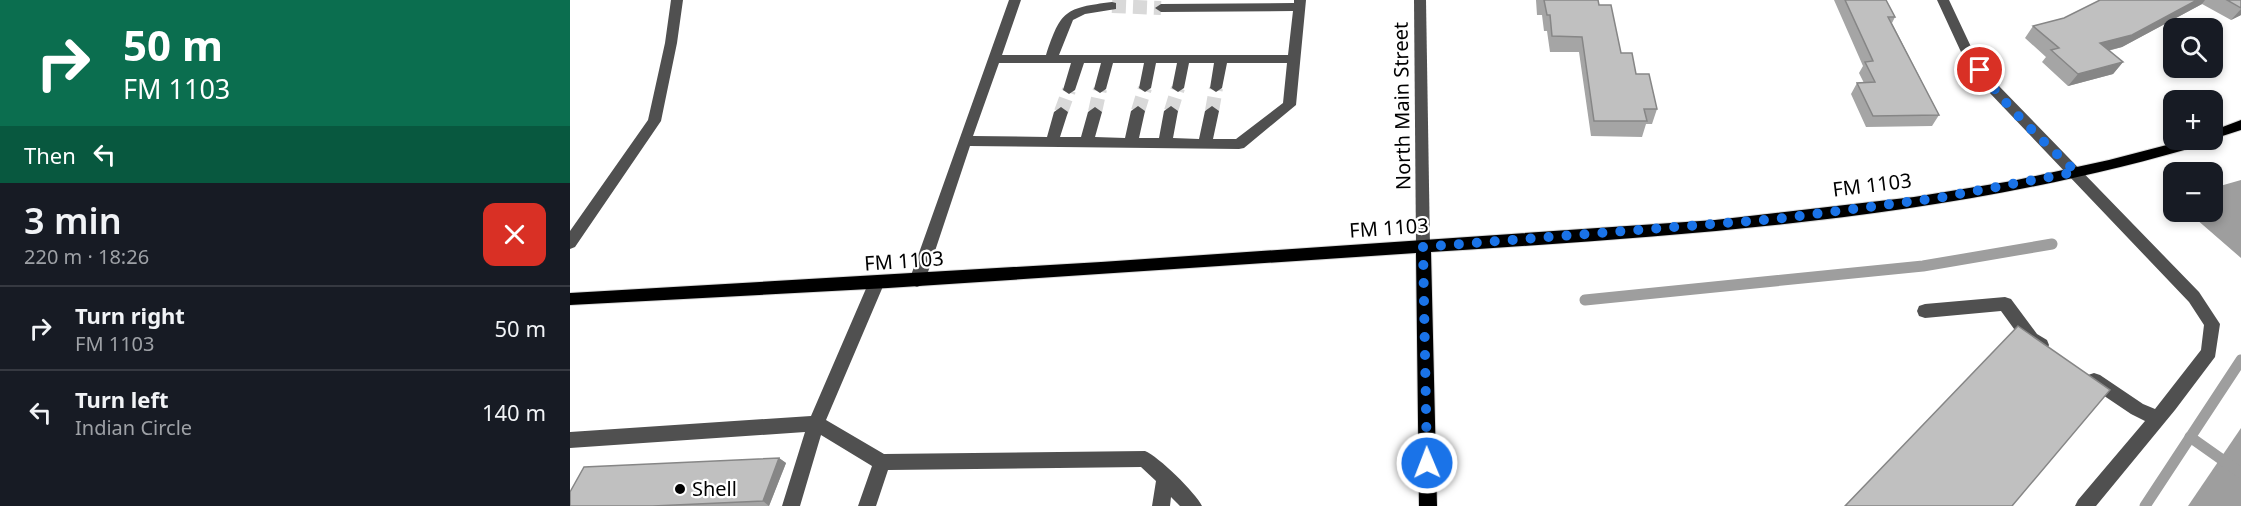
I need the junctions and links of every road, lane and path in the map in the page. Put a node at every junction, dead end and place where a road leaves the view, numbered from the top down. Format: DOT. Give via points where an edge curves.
graph roads {
  1 [pos="677,0"];
  2 [pos="1015,0"];
  3 [pos="1420,0"];
  4 [pos="1943,0"];
  5 [pos="1299,4"];
  6 [pos="1112,6"];
  7 [pos="1161,8"];
  8 [pos="994,59"];
  9 [pos="1052,59"];
  10 [pos="1079,59"];
  11 [pos="1108,59"];
  12 [pos="1151,59"];
  13 [pos="1184,59"];
  14 [pos="1221,59"];
  15 [pos="1292,59"];
  16 [pos="1216,87"];
  17 [pos="1145,88"];
  18 [pos="1178,88"];
  19 [pos="1100,89"];
  20 [pos="1069,90"];
  21 [pos="1095,111"];
  22 [pos="1138,111"];
  23 [pos="1172,111"];
  24 [pos="1212,111"];
  25 [pos="1061,112"];
  26 [pos="2241,125"];
  27 [pos="2223,132"];
  28 [pos="965,141"];
  29 [pos="1052,142"];
  30 [pos="1087,142"];
  31 [pos="1131,143"];
  32 [pos="1165,144"];
  33 [pos="1205,144"];
  34 [pos="2169,150"];
  35 [pos="2076,172"];
  36 [pos="570,243"];
  37 [pos="1423,247"];
  38 [pos="917,281"];
  39 [pos="876,284"];
  40 [pos="570,299"];
  41 [pos="1926,311"];
  42 [pos="2050,352"];
  43 [pos="2079,371"];
  44 [pos="2158,418"];
  45 [pos="816,423"];
  46 [pos="570,440"];
  47 [pos="882,462"];
  48 [pos="1165,478"];
  49 [pos="791,506"];
  50 [pos="867,506"];
  51 [pos="1161,506"];
  52 [pos="1193,506"];
  53 [pos="1428,506"];
  54 [pos="2084,506"];
  1 -- 36 [label="street" via="654,121"];
  2 -- 8 [label="street"];
  3 -- 37 [label="street, North Main Street"];
  4 -- 35 [label="street" via="1967,52 1992,87"];
  5 -- 7 [label="street"];
  5 -- 15 [label="street"];
  6 -- 9 [label="street" via="1078,10 1064,19"];
  8 -- 9 [label="street"];
  8 -- 28 [label="street"];
  9 -- 10 [label="street"];
  10 -- 11 [label="street"];
  10 -- 20 [label="street"];
  11 -- 12 [label="street"];
  11 -- 19 [label="street"];
  12 -- 13 [label="street"];
  12 -- 17 [label="street"];
  13 -- 14 [label="street"];
  13 -- 18 [label="street"];
  14 -- 15 [label="street"];
  14 -- 16 [label="street"];
  15 -- 33 [label="street" via="1289,105 1239,144"];
  21 -- 30 [label="street"];
  22 -- 31 [label="street"];
  23 -- 32 [label="street"];
  24 -- 33 [label="street"];
  25 -- 29 [label="street"];
  26 -- 27 [label="main road"];
  28 -- 29 [label="street"];
  28 -- 38 [label="street"];
  29 -- 30 [label="street"];
  30 -- 31 [label="street"];
  31 -- 32 [label="street"];
  32 -- 33 [label="street"];
  34 -- 35 [label="main road, FM 1103 / FM 1103"];
  35 -- 37 [label="main road, FM 1103 / FM 1103" via="1938,198 1776,219"];
  35 -- 44 [label="street" via="2194,297 2212,324 2209,352"];
  37 -- 38 [label="main road, FM 1103 / FM 1103"];
  37 -- 53 [label="main road"];
  38 -- 39 [label="main road, FM 1103 / FM 1103"];
  39 -- 40 [label="main road, FM 1103 / FM 1103"];
  39 -- 45 [label="street"];
  41 -- 42 [label="street" via="2005,304 2031,339"];
  43 -- 44 [label="street" via="2137,409"];
  44 -- 54 [label="street"];
  45 -- 46 [label="street"];
  45 -- 47 [label="street"];
  45 -- 49 [label="street"];
  47 -- 48 [label="street" via="1145,459"];
  47 -- 50 [label="street"];
  48 -- 51 [label="street"];
  48 -- 52 [label="street"];
}
